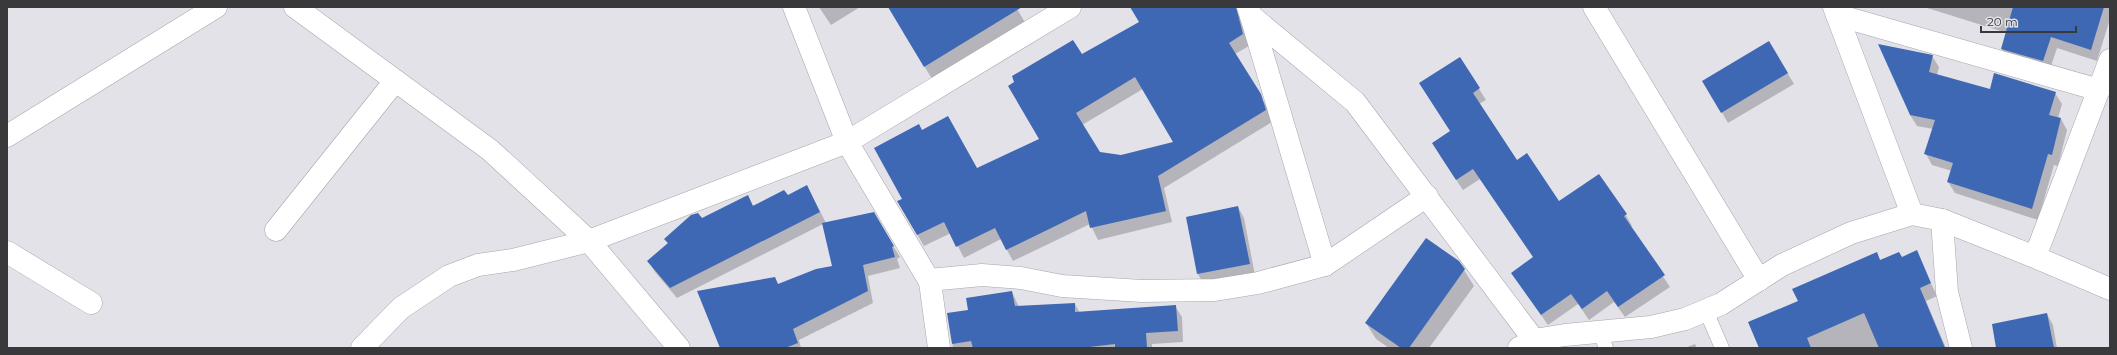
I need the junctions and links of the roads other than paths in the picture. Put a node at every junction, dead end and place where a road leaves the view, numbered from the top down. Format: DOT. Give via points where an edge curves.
graph roads {
  1 [pos="216,7"];
  2 [pos="295,7"];
  3 [pos="794,7"];
  4 [pos="1070,7"];
  5 [pos="1594,7"];
  6 [pos="1250,11"];
  7 [pos="1836,11"];
  8 [pos="2110,60"];
  9 [pos="395,81"];
  10 [pos="2098,90"];
  11 [pos="7,136"];
  12 [pos="847,142"];
  13 [pos="1427,196"];
  14 [pos="1912,214"];
  15 [pos="1942,220"];
  16 [pos="276,230"];
  17 [pos="588,241"];
  18 [pos="7,252"];
  19 [pos="2035,257"];
  20 [pos="1325,265"];
  21 [pos="929,280"];
  22 [pos="1759,280"];
  23 [pos="2110,289"];
  24 [pos="91,303"];
  25 [pos="1706,311"];
  26 [pos="1603,340"];
  27 [pos="1526,344"];
  28 [pos="362,348"];
  29 [pos="679,348"];
  30 [pos="939,348"];
  31 [pos="1722,348"];
  32 [pos="1961,348"];
  1 -- 11 [label="street"];
  2 -- 9 [label="street"];
  3 -- 12 [label="street"];
  4 -- 12 [label="street"];
  5 -- 22 [label="street"];
  6 -- 13 [label="street" via="1355,102"];
  6 -- 20 [label="street"];
  7 -- 10 [label="street"];
  7 -- 14 [label="street"];
  8 -- 10 [label="street"];
  9 -- 16 [label="street"];
  9 -- 17 [label="street" via="490,150"];
  10 -- 19 [label="street"];
  12 -- 17 [label="street"];
  12 -- 21 [label="street"];
  13 -- 20 [label="street"];
  13 -- 27 [label="street"];
  14 -- 15 [label="street"];
  14 -- 22 [label="street" via="1851,233 1782,265"];
  15 -- 19 [label="street"];
  15 -- 32 [label="street" via="1948,292"];
  17 -- 28 [label="street" via="513,260 478,265 449,276 401,308"];
  17 -- 29 [label="street"];
  18 -- 24 [label="street"];
  19 -- 23 [label="street"];
  20 -- 21 [label="street" via="1258,283 1215,290 1142,291 1062,286 1021,278 982,275"];
  21 -- 30 [label="street"];
  22 -- 25 [label="street"];
  25 -- 26 [label="street" via="1685,319"];
  25 -- 31 [label="lane"];
  26 -- 27 [label="street"];
}
